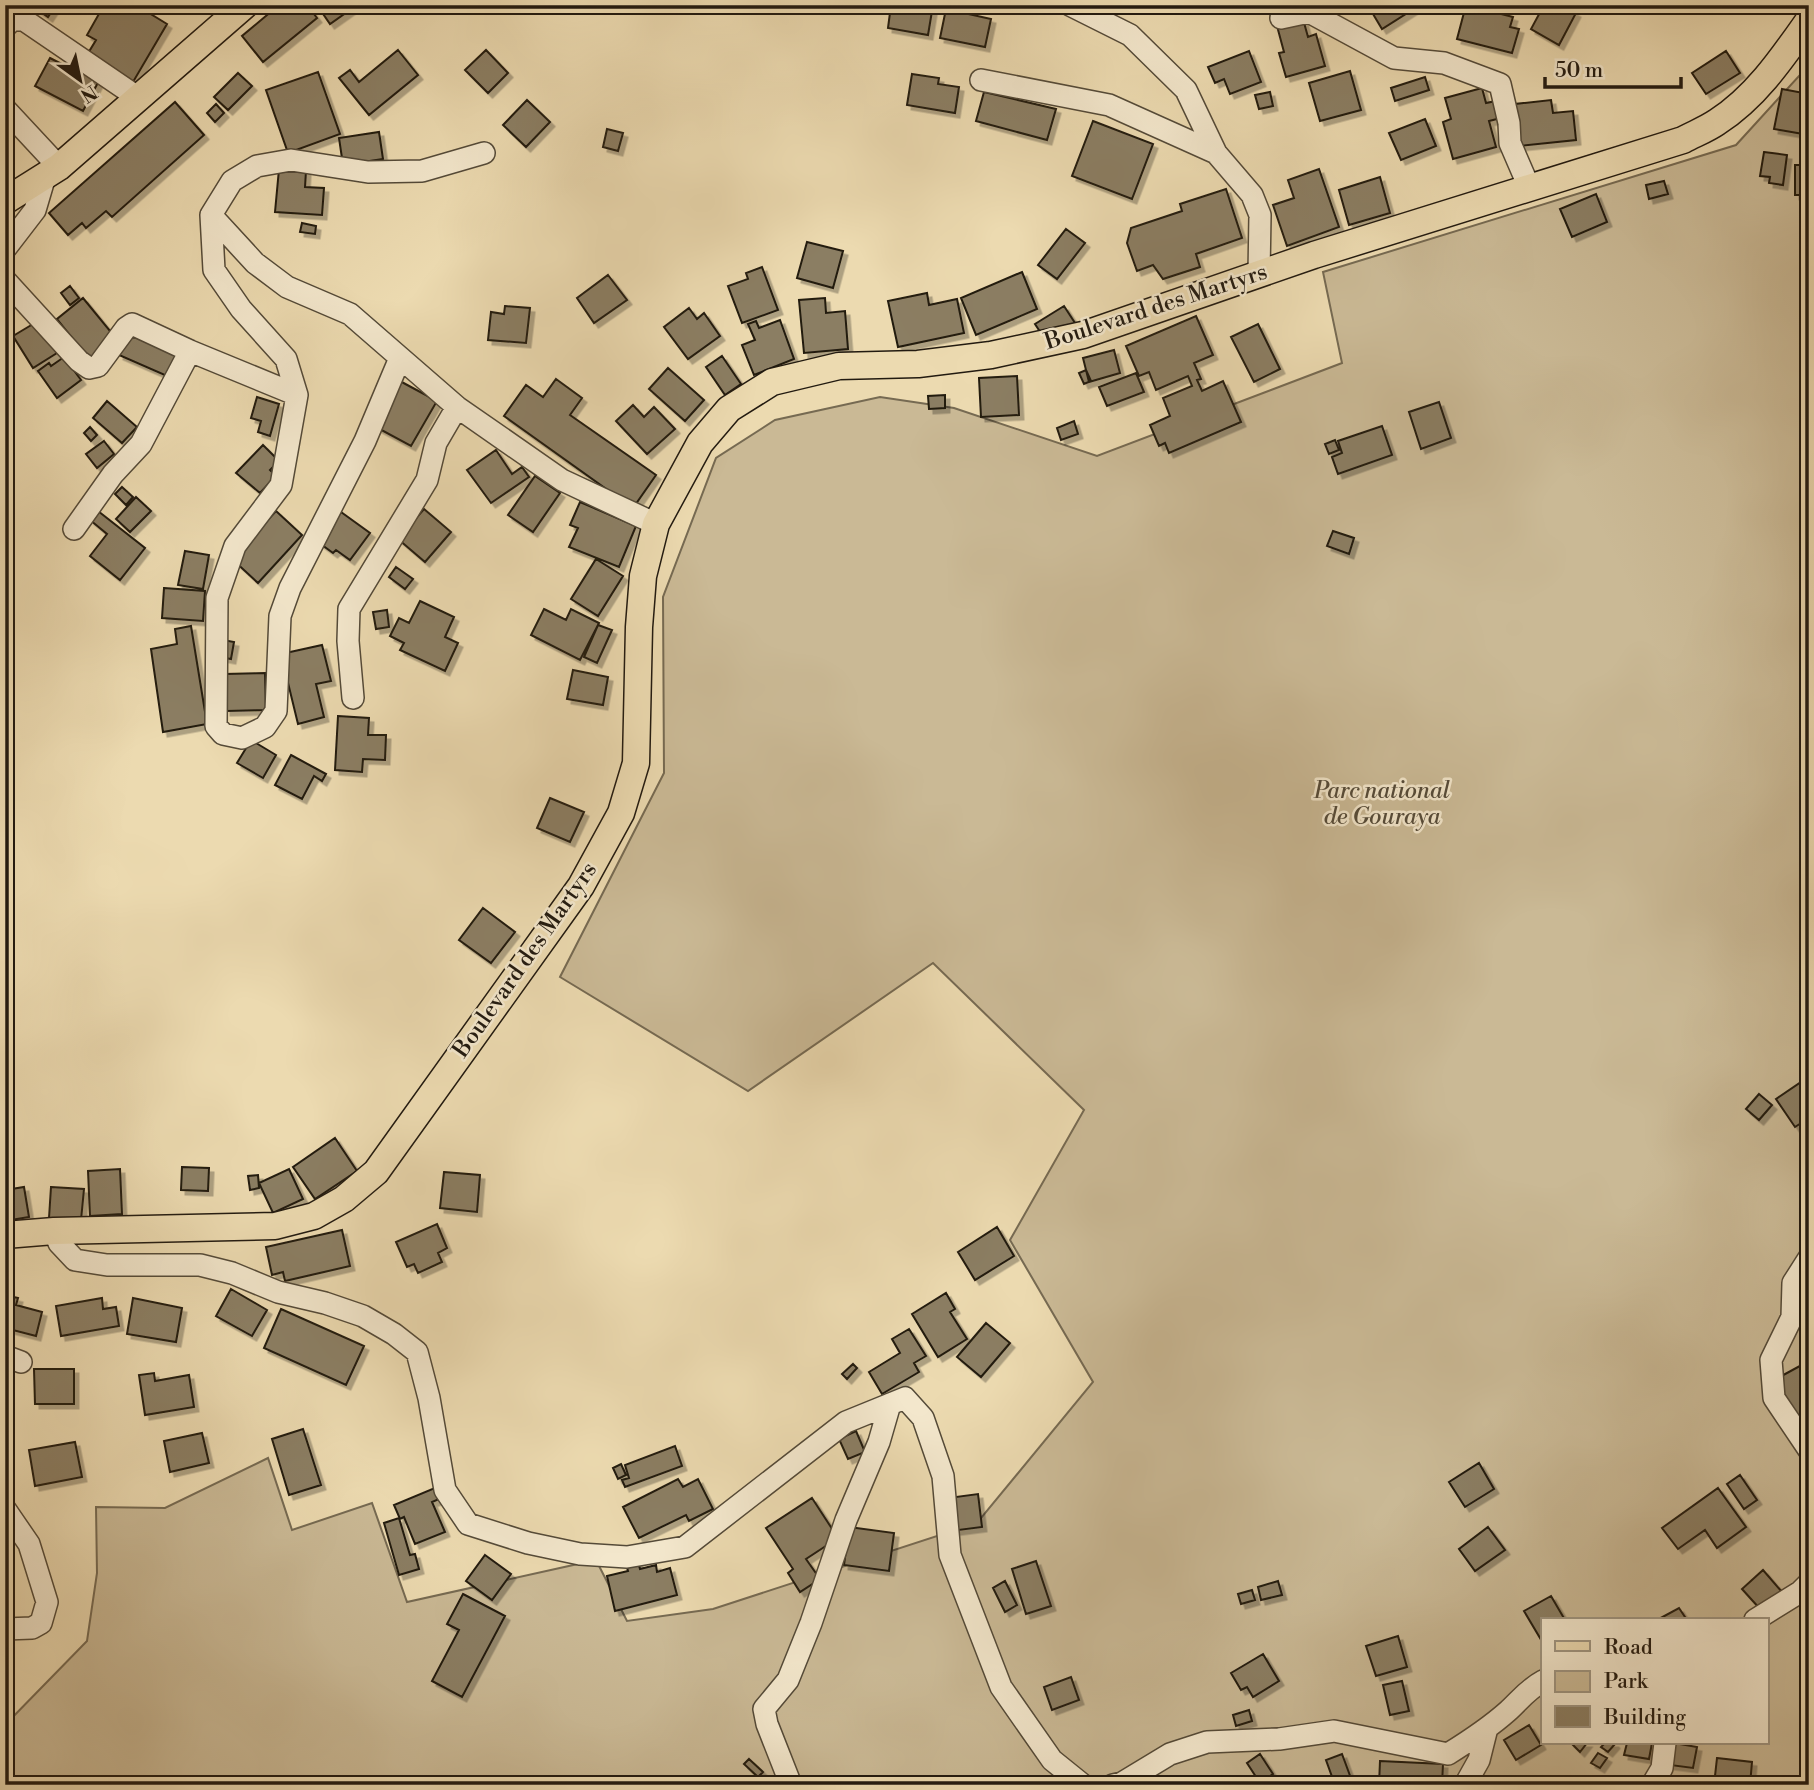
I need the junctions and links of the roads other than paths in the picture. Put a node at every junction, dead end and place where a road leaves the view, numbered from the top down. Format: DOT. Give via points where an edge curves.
graph roads {
  1 [pos="245,5"];
  2 [pos="1070,5"];
  3 [pos="1281,18"];
  4 [pos="1809,20"];
  5 [pos="5,27"];
  6 [pos="981,80"];
  7 [pos="140,99"];
  8 [pos="5,109"];
  9 [pos="485,153"];
  10 [pos="1216,153"];
  11 [pos="52,171"];
  12 [pos="1529,187"];
  13 [pos="5,201"];
  14 [pos="211,215"];
  15 [pos="5,249"];
  16 [pos="1259,274"];
  17 [pos="5,280"];
  18 [pos="190,351"];
  19 [pos="400,358"];
  20 [pos="296,395"];
  21 [pos="457,407"];
  22 [pos="656,526"];
  23 [pos="74,529"];
  24 [pos="353,698"];
  25 [pos="54,1231"];
  26 [pos="5,1235"];
  27 [pos="1809,1258"];
  28 [pos="890,1404"];
  29 [pos="1809,1450"];
  30 [pos="5,1509"];
  31 [pos="1809,1583"];
  32 [pos="1758,1618"];
  33 [pos="5,1629"];
  34 [pos="1541,1682"];
  35 [pos="1487,1728"];
  36 [pos="1665,1744"];
  37 [pos="788,1782"];
  38 [pos="1083,1785"];
  39 [pos="1113,1785"];
  40 [pos="1465,1785"];
  41 [pos="1652,1785"];
  1 -- 7 [label="main road"];
  2 -- 10 [label="street" via="1130,35 1186,90"];
  3 -- 12 [label="street" via="1309,12 1394,58 1444,63 1500,84 1510,143"];
  4 -- 12 [label="main road, Boulevard des Martyrs" via="1746,100 1717,122 1683,140"];
  5 -- 7 [label="street" via="12,20 24,20"];
  6 -- 10 [label="street" via="1109,105"];
  7 -- 11 [label="main road"];
  8 -- 11 [label="street"];
  9 -- 14 [label="street" via="422,171 368,172 290,159 257,166 232,181"];
  10 -- 16 [label="street" via="1252,195 1260,215"];
  11 -- 13 [label="main road"];
  11 -- 15 [label="street" via="35,210"];
  12 -- 16 [label="main road, Boulevard des Martyrs"];
  14 -- 19 [label="street" via="255,263 287,286 350,314"];
  14 -- 20 [label="street" via="214,270 241,309 286,359"];
  16 -- 22 [label="main road, Boulevard des Martyrs" via="1083,335 991,355 839,366 772,382 729,409 700,443"];
  17 -- 18 [label="street" via="89,368 98,366 132,324"];
  18 -- 20 [label="street"];
  18 -- 23 [label="street" via="141,444"];
  19 -- 20 [label="street" via="280,616 276,711 265,727 242,738 223,734 216,726 217,598 235,546 281,485"];
  19 -- 21 [label="street"];
  21 -- 22 [label="street" via="562,480"];
  21 -- 24 [label="street" via="436,443 427,480 349,609"];
  22 -- 25 [label="main road, Boulevard des Martyrs" via="642,589 636,763 621,813 581,886 376,1172 314,1216 275,1226"];
  25 -- 26 [label="main road, Boulevard des Martyrs"];
  25 -- 28 [label="street" via="75,1260 107,1265 200,1265 363,1316 394,1334 416,1352 445,1490 468,1524 528,1544 627,1557 685,1547 846,1422"];
  27 -- 29 [label="street" via="1793,1283 1792,1317 1771,1360 1774,1398"];
  28 -- 37 [label="street" via="788,1680 764,1709"];
  28 -- 38 [label="street" via="905,1398 923,1418 943,1476 950,1555 1001,1687 1052,1760"];
  30 -- 33 [label="street" via="29,1544 47,1602 41,1623"];
  31 -- 32 [label="street"];
  34 -- 35 [label="street"];
  35 -- 39 [label="street" via="1448,1754 1334,1731 1279,1740 1207,1742 1170,1754"];
  35 -- 40 [label="street" via="1479,1760"];
  36 -- 41 [label="street" via="1662,1768"];
}
